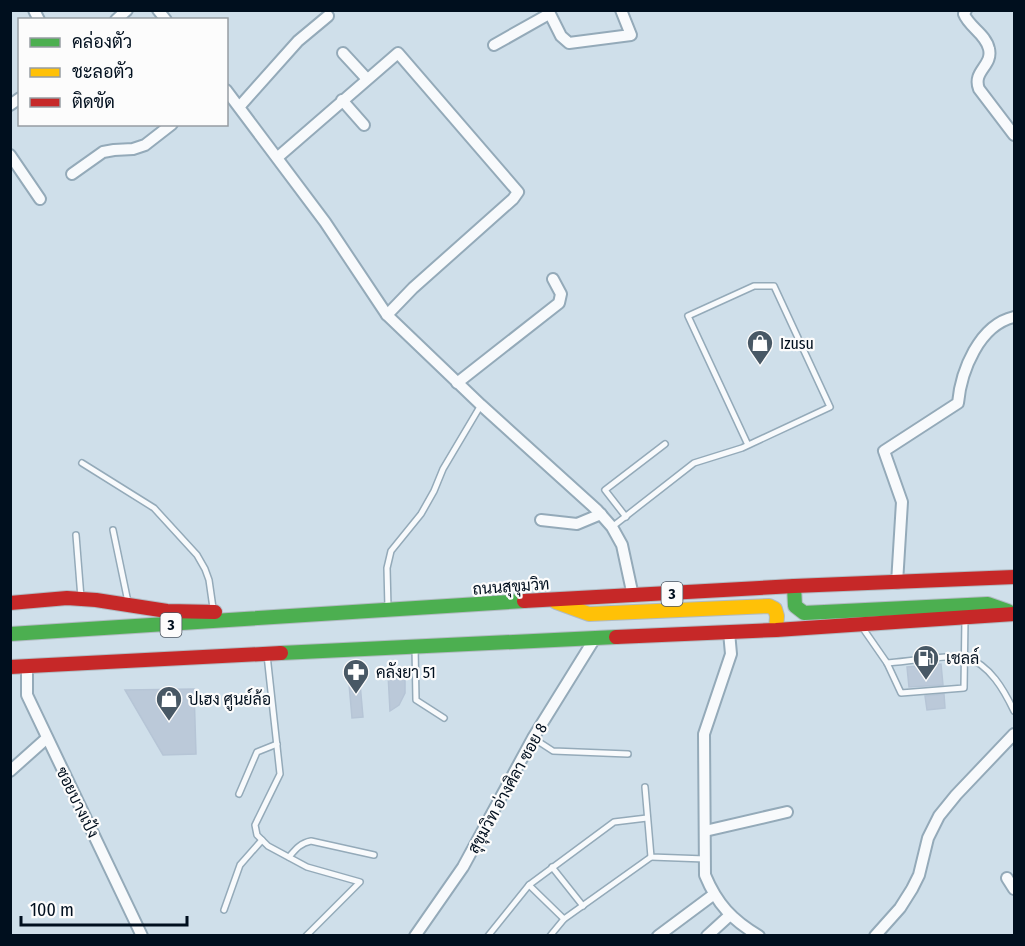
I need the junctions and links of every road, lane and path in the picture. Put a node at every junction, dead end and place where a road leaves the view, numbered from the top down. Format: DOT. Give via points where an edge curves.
graph roads {
  1 [pos="621,10"];
  2 [pos="966,10"];
  3 [pos="549,12"];
  4 [pos="328,16"];
  5 [pos="494,45"];
  6 [pos="343,52"];
  7 [pos="367,79"];
  8 [pos="228,92"];
  9 [pos="342,100"];
  10 [pos="240,106"];
  11 [pos="364,125"];
  12 [pos="169,126"];
  13 [pos="1014,135"];
  14 [pos="10,154"];
  15 [pos="278,157"];
  16 [pos="72,174"];
  17 [pos="40,199"];
  18 [pos="553,279"];
  19 [pos="387,315"];
  20 [pos="1014,317"];
  21 [pos="457,383"];
  22 [pos="481,405"];
  23 [pos="665,444"];
  24 [pos="748,445"];
  25 [pos="82,463"];
  26 [pos="601,514"];
  27 [pos="626,517"];
  28 [pos="541,520"];
  29 [pos="612,527"];
  30 [pos="113,530"];
  31 [pos="76,535"];
  32 [pos="1014,576"];
  33 [pos="897,582"];
  34 [pos="794,586"];
  35 [pos="633,596"];
  36 [pos="82,599"];
  37 [pos="550,600"];
  38 [pos="10,603"];
  39 [pos="129,607"];
  40 [pos="388,611"];
  41 [pos="213,612"];
  42 [pos="1014,614"];
  43 [pos="332,615"];
  44 [pos="965,617"];
  45 [pos="860,624"];
  46 [pos="776,630"];
  47 [pos="729,632"];
  48 [pos="10,634"];
  49 [pos="595,638"];
  50 [pos="415,646"];
  51 [pos="267,653"];
  52 [pos="965,657"];
  53 [pos="887,663"];
  54 [pos="17,667"];
  55 [pos="1014,711"];
  56 [pos="444,718"];
  57 [pos="1014,734"];
  58 [pos="47,738"];
  59 [pos="533,738"];
  60 [pos="276,744"];
  61 [pos="628,754"];
  62 [pos="10,771"];
  63 [pos="645,787"];
  64 [pos="239,794"];
  65 [pos="788,812"];
  66 [pos="647,818"];
  67 [pos="705,831"];
  68 [pos="262,840"];
  69 [pos="374,855"];
  70 [pos="289,857"];
  71 [pos="651,857"];
  72 [pos="705,859"];
  73 [pos="552,867"];
  74 [pos="1007,878"];
  75 [pos="529,885"];
  76 [pos="1014,889"];
  77 [pos="713,895"];
  78 [pos="583,906"];
  79 [pos="224,910"];
  80 [pos="730,915"];
  81 [pos="564,919"];
  82 [pos="142,936"];
  83 [pos="306,936"];
  84 [pos="415,936"];
  85 [pos="488,936"];
  86 [pos="550,936"];
  87 [pos="658,936"];
  88 [pos="707,936"];
  89 [pos="759,936"];
  90 [pos="875,936"];
  1 -- 3 [label="street" via="631,35 569,43"];
  2 -- 13 [label="street" via="967,22 990,52 976,82"];
  3 -- 5 [label="street"];
  4 -- 10 [label="street" via="298,41"];
  6 -- 7 [label="street"];
  7 -- 9 [label="street"];
  7 -- 19 [label="street" via="398,53 518,192"];
  8 -- 10 [label="street"];
  9 -- 11 [label="street"];
  9 -- 15 [label="street"];
  10 -- 15 [label="street"];
  12 -- 16 [label="street" via="145,145 103,152"];
  14 -- 17 [label="street"];
  15 -- 19 [label="street"];
  18 -- 21 [label="street" via="561,294 559,303"];
  19 -- 21 [label="street"];
  20 -- 33 [label="street" via="980,339 958,403 884,451 902,502"];
  21 -- 22 [label="street"];
  22 -- 26 [label="street"];
  22 -- 40 [label="lane" via="421,514 391,552 387,568"];
  23 -- 27 [label="lane" via="605,489"];
  24 -- 24 [label="lane" via="830,407 774,286 754,286 688,316"];
  24 -- 27 [label="lane" via="694,463"];
  25 -- 41 [label="lane" via="154,508 197,555 209,580"];
  26 -- 28 [label="street" via="577,524"];
  26 -- 29 [label="street"];
  27 -- 29 [label="lane"];
  29 -- 35 [label="street" via="621,545"];
  30 -- 39 [label="lane"];
  31 -- 36 [label="lane"];
  32 -- 33 [label="main road, ถนนสุขุมวิท / 3"];
  33 -- 34 [label="main road, ถนนสุขุมวิท / 3"];
  34 -- 35 [label="main road, ถนนสุขุมวิท / 3"];
  34 -- 42 [label="main road" via="794,606 804,613 988,604"];
  35 -- 37 [label="main road, ถนนสุขุมวิท / 3"];
  36 -- 38 [label="main road"];
  36 -- 39 [label="main road"];
  37 -- 40 [label="main road, ถนนสุขุมวิท / 3"];
  37 -- 46 [label="main road" via="589,614 769,606 775,609"];
  39 -- 41 [label="main road"];
  40 -- 43 [label="main road, ถนนสุขุมวิท / 3"];
  41 -- 43 [label="main road"];
  42 -- 44 [label="main road, 3"];
  43 -- 48 [label="main road, ถนนสุขุมวิท / 3"];
  44 -- 45 [label="main road, 3"];
  44 -- 52 [label="lane"];
  45 -- 46 [label="main road, 3"];
  45 -- 53 [label="lane"];
  46 -- 47 [label="main road, 3"];
  47 -- 49 [label="main road, 3"];
  47 -- 67 [label="street" via="731,654 704,734"];
  49 -- 50 [label="main road, 3"];
  49 -- 59 [label="street, สุขุมวิท อ่างศิลา ซอย 8"];
  50 -- 51 [label="main road, 3"];
  50 -- 56 [label="lane" via="416,700"];
  51 -- 54 [label="main road, 3"];
  51 -- 60 [label="lane"];
  52 -- 53 [label="lane"];
  52 -- 53 [label="lane" via="964,688 954,689 901,693"];
  52 -- 55 [label="lane" via="988,670"];
  54 -- 58 [label="street, ซอยบางเป้ง"];
  57 -- 90 [label="street" via="939,816 912,890"];
  58 -- 62 [label="street"];
  58 -- 82 [label="street, ซอยบางเป้ง"];
  59 -- 61 [label="lane" via="553,751"];
  59 -- 84 [label="street, สุขุมวิท อ่างศิลา ซอย 8" via="463,867"];
  60 -- 64 [label="lane" via="257,752"];
  60 -- 68 [label="lane" via="280,774 255,825"];
  63 -- 66 [label="lane"];
  65 -- 67 [label="street"];
  66 -- 71 [label="lane"];
  66 -- 73 [label="lane" via="614,822"];
  67 -- 72 [label="street"];
  68 -- 70 [label="lane"];
  68 -- 79 [label="lane" via="240,865"];
  69 -- 70 [label="lane" via="311,841 304,842"];
  70 -- 83 [label="lane" via="307,867 360,882"];
  71 -- 72 [label="lane"];
  71 -- 78 [label="lane"];
  72 -- 77 [label="street" via="705,875"];
  73 -- 75 [label="lane"];
  73 -- 78 [label="lane"];
  74 -- 76 [label="street"];
  75 -- 81 [label="lane"];
  75 -- 85 [label="lane"];
  77 -- 80 [label="street"];
  77 -- 87 [label="street"];
  78 -- 81 [label="lane"];
  80 -- 88 [label="street"];
  80 -- 89 [label="street"];
  81 -- 86 [label="lane"];
}
